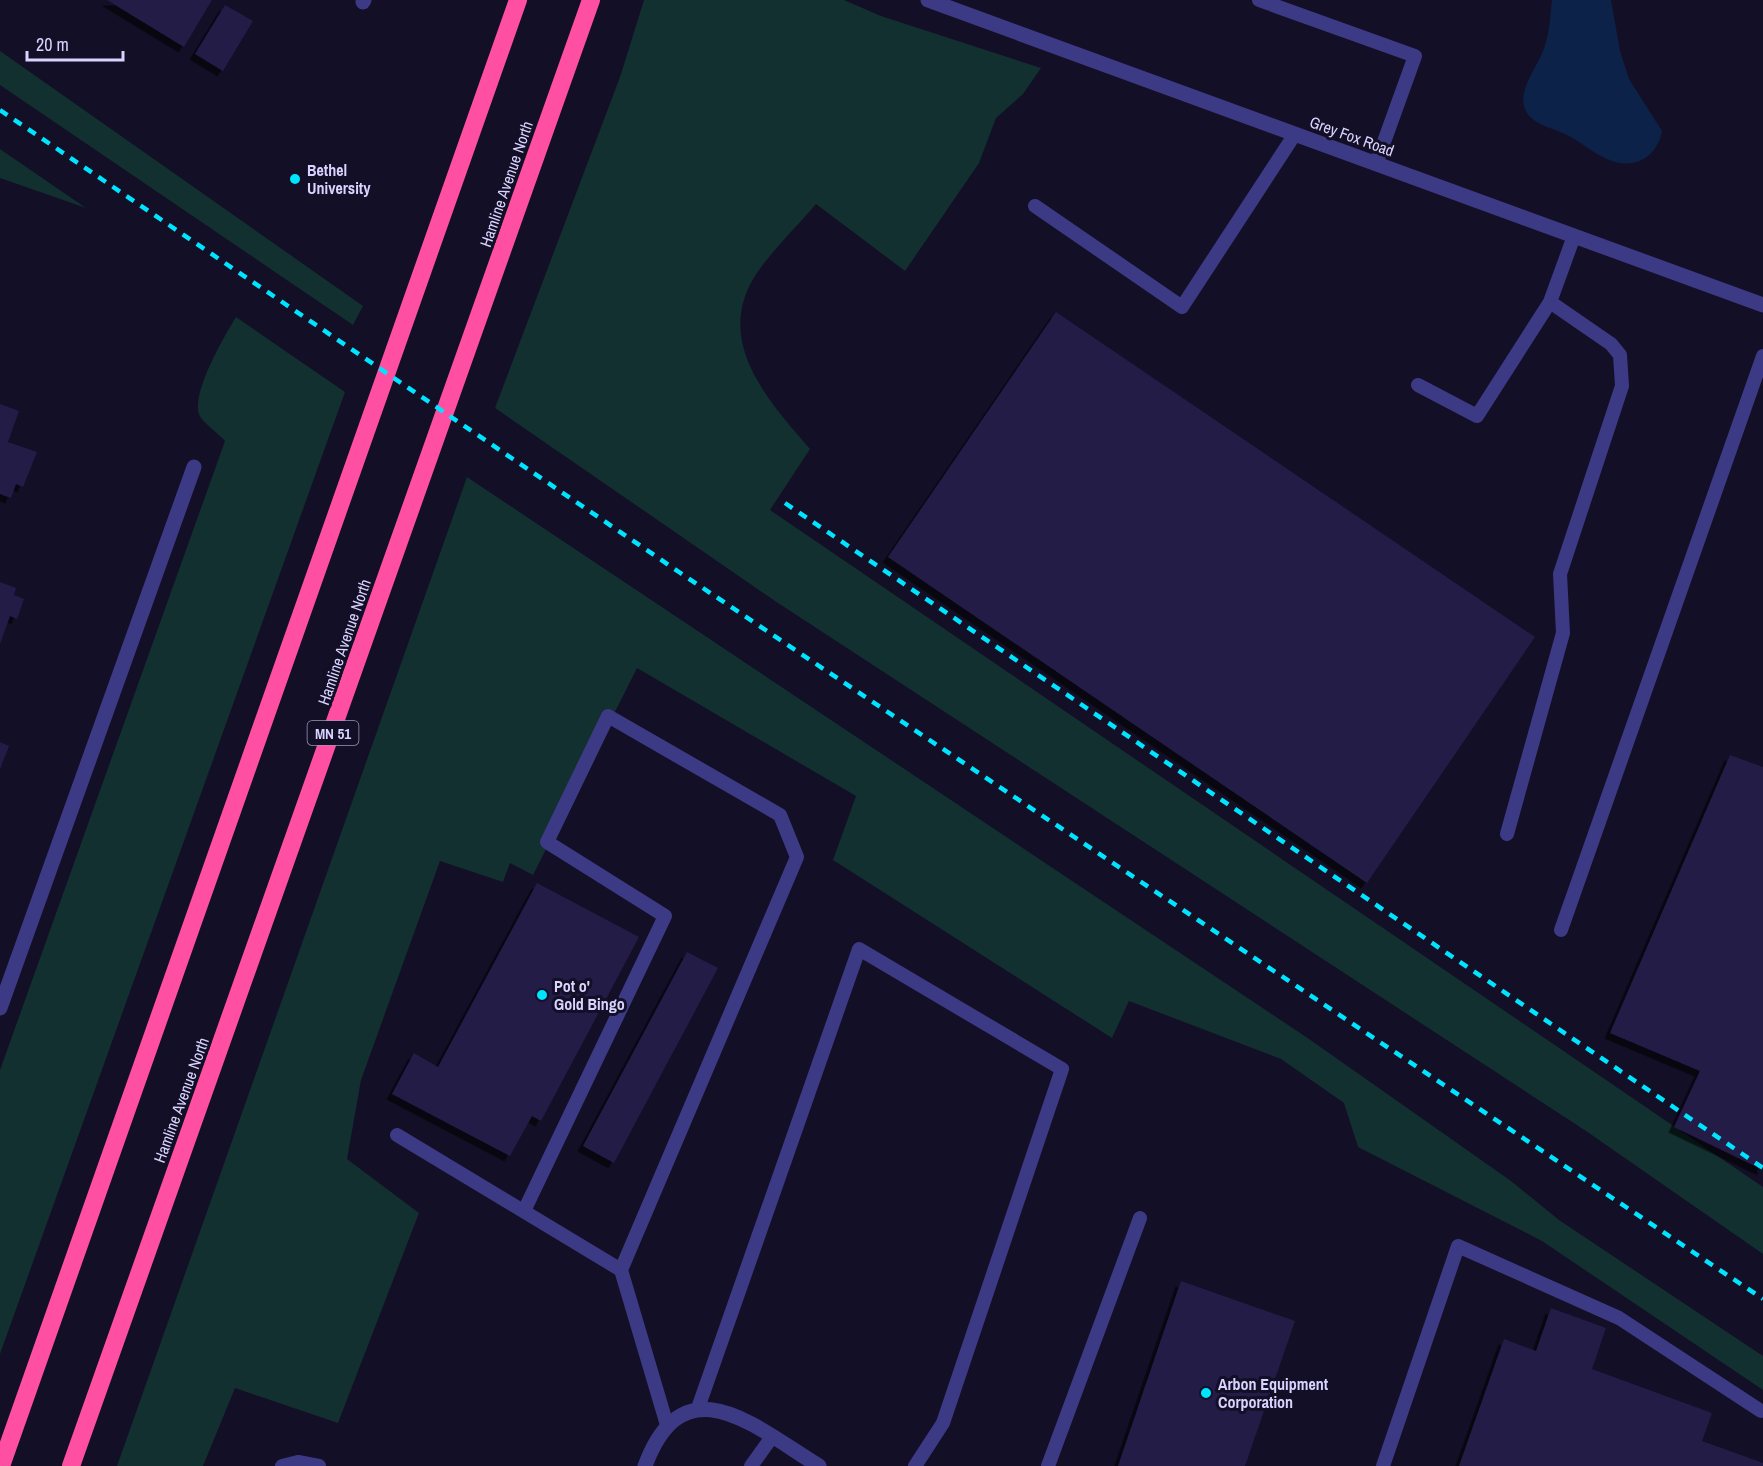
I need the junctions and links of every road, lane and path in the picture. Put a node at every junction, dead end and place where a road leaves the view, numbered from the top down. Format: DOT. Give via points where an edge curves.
graph roads {
  1 [pos="518,0"];
  2 [pos="591,0"];
  3 [pos="928,0"];
  4 [pos="1259,0"];
  5 [pos="1295,134"];
  6 [pos="1376,164"];
  7 [pos="1035,206"];
  8 [pos="1574,236"];
  9 [pos="1550,302"];
  10 [pos="1763,304"];
  11 [pos="1763,356"];
  12 [pos="1418,385"];
  13 [pos="194,467"];
  14 [pos="1507,834"];
  15 [pos="1561,930"];
  16 [pos="0,1008"];
  17 [pos="397,1136"];
  18 [pos="524,1211"];
  19 [pos="1140,1218"];
  20 [pos="621,1270"];
  21 [pos="698,1408"];
  22 [pos="1761,1411"];
  23 [pos="667,1425"];
  24 [pos="772,1437"];
  25 [pos="1,1466"];
  26 [pos="71,1466"];
  27 [pos="282,1466"];
  28 [pos="319,1466"];
  29 [pos="645,1466"];
  30 [pos="751,1466"];
  31 [pos="819,1466"];
  32 [pos="915,1466"];
  33 [pos="1048,1466"];
  34 [pos="1383,1466"];
  1 -- 25 [label="highway"];
  2 -- 26 [label="highway, Hamline Avenue North / MN 51"];
  3 -- 5 [label="street, Grey Fox Road"];
  4 -- 6 [label="lane" via="1415,56"];
  5 -- 6 [label="street, Grey Fox Road"];
  5 -- 7 [label="lane" via="1182,307"];
  6 -- 8 [label="street, Grey Fox Road"];
  8 -- 9 [label="lane"];
  8 -- 10 [label="street, Grey Fox Road"];
  9 -- 12 [label="lane" via="1477,416"];
  9 -- 14 [label="lane" via="1611,344 1620,355 1622,386 1560,574 1563,633"];
  11 -- 15 [label="lane"];
  13 -- 16 [label="street"];
  17 -- 18 [label="lane"];
  18 -- 20 [label="lane"];
  18 -- 20 [label="lane" via="665,916 547,842 608,716 780,815 797,857"];
  19 -- 33 [label="lane"];
  20 -- 23 [label="lane"];
  21 -- 23 [label="street" via="682,1413"];
  21 -- 24 [label="street" via="726,1412"];
  21 -- 32 [label="lane" via="860,949 1062,1069 943,1423"];
  22 -- 34 [label="lane" via="1618,1317 1458,1246"];
  23 -- 29 [label="street" via="655,1440"];
  24 -- 30 [label="lane"];
  24 -- 31 [label="street"];
  27 -- 28 [label="lane" via="298,1462"];
}
